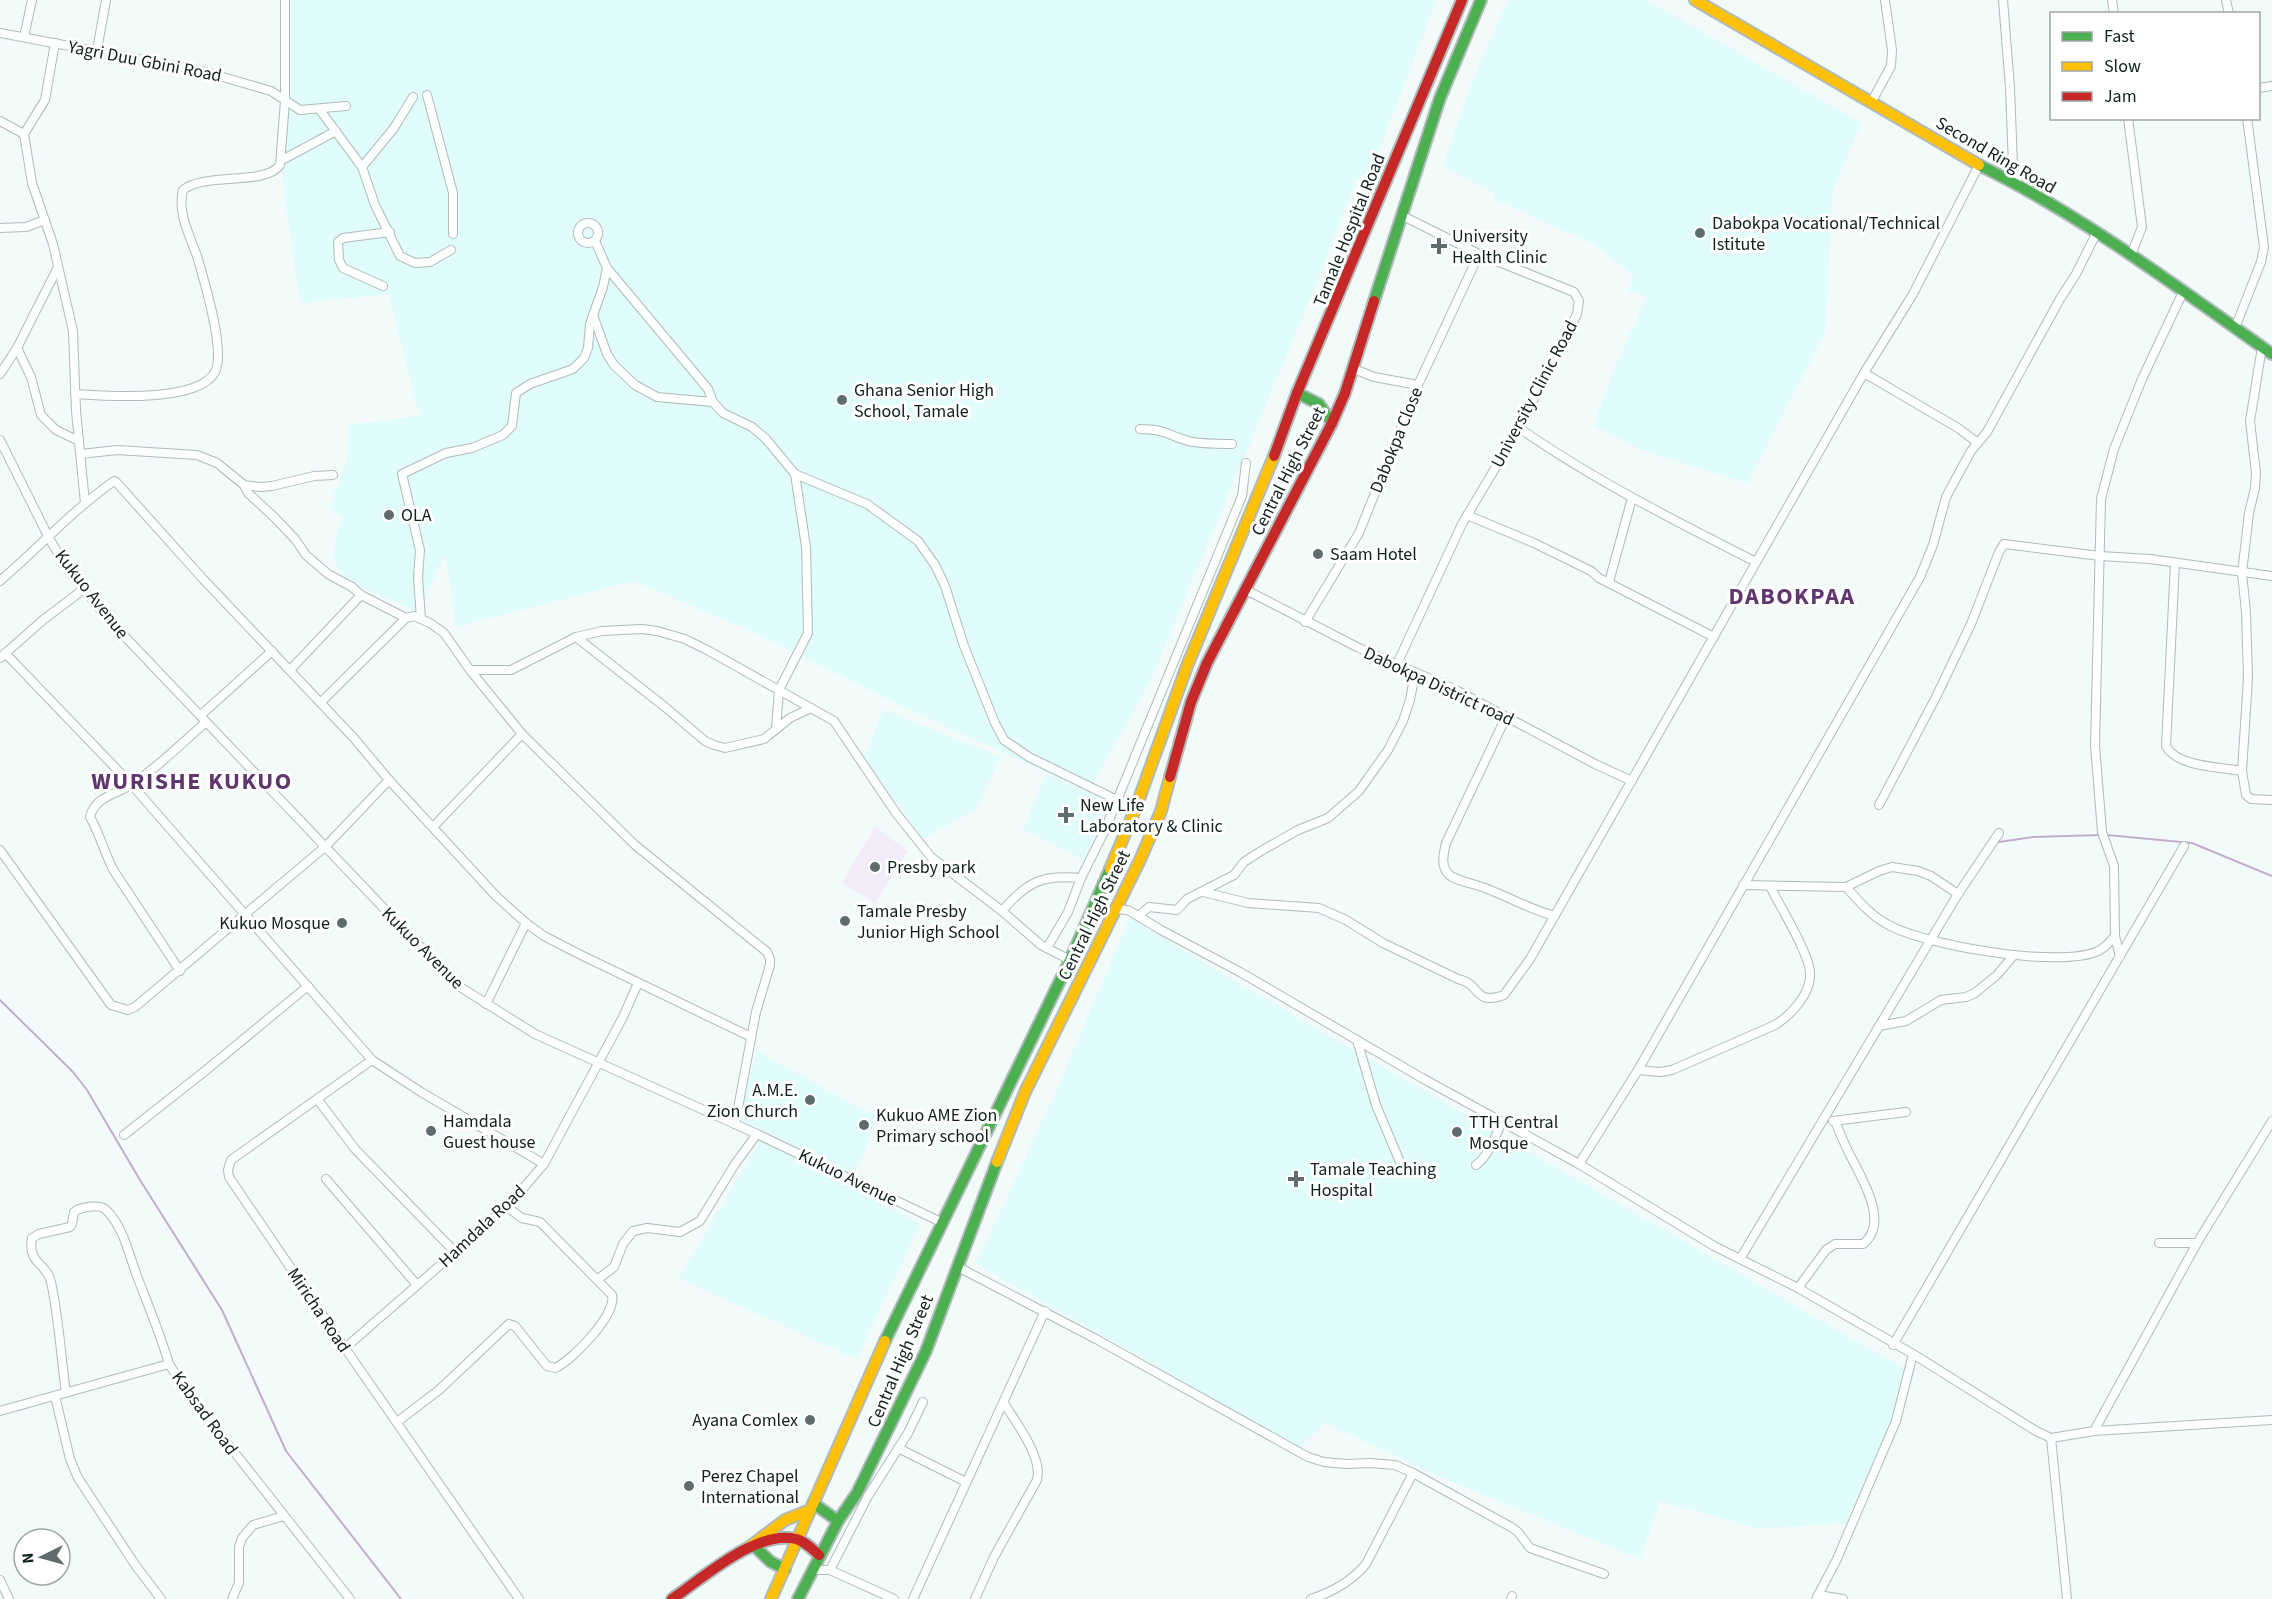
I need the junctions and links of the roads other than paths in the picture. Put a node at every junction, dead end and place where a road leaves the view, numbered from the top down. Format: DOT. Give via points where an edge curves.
graph roads {
  1 [pos="32,0"];
  2 [pos="106,0"];
  3 [pos="285,0"];
  4 [pos="1462,0"];
  5 [pos="1481,0"];
  6 [pos="1695,0"];
  7 [pos="1886,0"];
  8 [pos="2003,0"];
  9 [pos="1707,3"];
  10 [pos="0,33"];
  11 [pos="24,37"];
  12 [pos="56,44"];
  13 [pos="97,50"];
  14 [pos="427,95"];
  15 [pos="413,97"];
  16 [pos="285,101"];
  17 [pos="1872,101"];
  18 [pos="346,106"];
  19 [pos="320,110"];
  20 [pos="2128,120"];
  21 [pos="2247,120"];
  22 [pos="0,121"];
  23 [pos="336,131"];
  24 [pos="24,134"];
  25 [pos="282,160"];
  26 [pos="1978,165"];
  27 [pos="362,167"];
  28 [pos="2018,184"];
  29 [pos="1401,215"];
  30 [pos="45,220"];
  31 [pos="0,228"];
  32 [pos="390,232"];
  33 [pos="453,234"];
  34 [pos="2096,234"];
  35 [pos="595,241"];
  36 [pos="451,250"];
  37 [pos="1479,254"];
  38 [pos="2131,255"];
  39 [pos="58,267"];
  40 [pos="607,268"];
  41 [pos="383,286"];
  42 [pos="2183,292"];
  43 [pos="593,314"];
  44 [pos="2235,328"];
  45 [pos="2262,347"];
  46 [pos="17,348"];
  47 [pos="2272,354"];
  48 [pos="1354,369"];
  49 [pos="1864,373"];
  50 [pos="0,374"];
  51 [pos="1418,385"];
  52 [pos="1297,393"];
  53 [pos="75,394"];
  54 [pos="712,402"];
  55 [pos="1332,423"];
  56 [pos="1519,428"];
  57 [pos="1140,429"];
  58 [pos="0,440"];
  59 [pos="79,441"];
  60 [pos="1978,443"];
  61 [pos="1232,444"];
  62 [pos="81,454"];
  63 [pos="1246,464"];
  64 [pos="1268,472"];
  65 [pos="795,474"];
  66 [pos="333,475"];
  67 [pos="244,485"];
  68 [pos="1632,498"];
  69 [pos="85,503"];
  70 [pos="1467,515"];
  71 [pos="49,538"];
  72 [pos="2100,556"];
  73 [pos="1756,562"];
  74 [pos="2175,563"];
  75 [pos="2242,573"];
  76 [pos="2272,576"];
  77 [pos="0,581"];
  78 [pos="1609,582"];
  79 [pos="84,589"];
  80 [pos="1246,590"];
  81 [pos="360,595"];
  82 [pos="406,618"];
  83 [pos="422,619"];
  84 [pos="1305,622"];
  85 [pos="576,637"];
  86 [pos="1714,637"];
  87 [pos="272,651"];
  88 [pos="3,656"];
  89 [pos="1396,666"];
  90 [pos="290,670"];
  91 [pos="470,670"];
  92 [pos="1415,673"];
  93 [pos="779,690"];
  94 [pos="321,702"];
  95 [pos="812,708"];
  96 [pos="201,715"];
  97 [pos="1506,717"];
  98 [pos="206,722"];
  99 [pos="776,729"];
  100 [pos="522,734"];
  101 [pos="2242,771"];
  102 [pos="389,780"];
  103 [pos="1632,781"];
  104 [pos="1145,783"];
  105 [pos="131,784"];
  106 [pos="1117,800"];
  107 [pos="2272,800"];
  108 [pos="1164,801"];
  109 [pos="1879,805"];
  110 [pos="433,827"];
  111 [pos="1104,832"];
  112 [pos="1999,833"];
  113 [pos="1122,840"];
  114 [pos="326,846"];
  115 [pos="2184,846"];
  116 [pos="0,850"];
  117 [pos="1081,878"];
  118 [pos="1743,885"];
  119 [pos="1770,886"];
  120 [pos="1846,887"];
  121 [pos="1203,892"];
  122 [pos="1958,894"];
  123 [pos="1115,909"];
  124 [pos="1002,911"];
  125 [pos="247,914"];
  126 [pos="1138,916"];
  127 [pos="1555,916"];
  128 [pos="526,923"];
  129 [pos="2115,936"];
  130 [pos="1930,939"];
  131 [pos="1047,948"];
  132 [pos="2014,955"];
  133 [pos="2120,957"];
  134 [pos="1070,960"];
  135 [pos="180,971"];
  136 [pos="638,983"];
  137 [pos="308,986"];
  138 [pos="486,1004"];
  139 [pos="1878,1026"];
  140 [pos="751,1037"];
  141 [pos="1357,1040"];
  142 [pos="372,1060"];
  143 [pos="598,1064"];
  144 [pos="1638,1070"];
  145 [pos="318,1100"];
  146 [pos="1906,1112"];
  147 [pos="1822,1121"];
  148 [pos="1835,1121"];
  149 [pos="2272,1121"];
  150 [pos="1502,1122"];
  151 [pos="735,1124"];
  152 [pos="757,1134"];
  153 [pos="124,1135"];
  154 [pos="1400,1162"];
  155 [pos="544,1164"];
  156 [pos="1579,1164"];
  157 [pos="1476,1165"];
  158 [pos="326,1179"];
  159 [pos="507,1207"];
  160 [pos="944,1223"];
  161 [pos="2159,1243"];
  162 [pos="2197,1243"];
  163 [pos="455,1252"];
  164 [pos="1740,1259"];
  165 [pos="958,1267"];
  166 [pos="598,1279"];
  167 [pos="417,1285"];
  168 [pos="1798,1288"];
  169 [pos="1045,1311"];
  170 [pos="1893,1345"];
  171 [pos="345,1348"];
  172 [pos="1913,1354"];
  173 [pos="169,1364"];
  174 [pos="66,1393"];
  175 [pos="55,1396"];
  176 [pos="923,1402"];
  177 [pos="1004,1403"];
  178 [pos="0,1411"];
  179 [pos="2272,1420"];
  180 [pos="397,1422"];
  181 [pos="2094,1431"];
  182 [pos="2051,1438"];
  183 [pos="898,1448"];
  184 [pos="1413,1473"];
  185 [pos="966,1482"];
  186 [pos="811,1506"];
  187 [pos="284,1516"];
  188 [pos="838,1521"];
  189 [pos="798,1539"];
  190 [pos="751,1546"];
  191 [pos="819,1555"];
  192 [pos="785,1569"];
  193 [pos="812,1570"];
  194 [pos="830,1570"];
  195 [pos="1604,1574"];
  196 [pos="0,1580"];
  197 [pos="1817,1597"];
  198 [pos="9,1599"];
  199 [pos="161,1599"];
  200 [pos="232,1599"];
  201 [pos="350,1599"];
  202 [pos="519,1599"];
  203 [pos="672,1599"];
  204 [pos="771,1599"];
  205 [pos="798,1599"];
  206 [pos="894,1599"];
  207 [pos="913,1599"];
  208 [pos="975,1599"];
  209 [pos="1311,1599"];
  210 [pos="1843,1599"];
  211 [pos="2067,1599"];
  1 -- 11 [label="street"];
  2 -- 13 [label="street"];
  3 -- 16 [label="street"];
  4 -- 52 [label="main road, Tamale Hospital Road"];
  5 -- 29 [label="main road, Central High Street" via="1440,98"];
  6 -- 9 [label="main road, Second Ring Road"];
  7 -- 17 [label="street" via="1891,66"];
  8 -- 28 [label="street" via="2013,165"];
  9 -- 17 [label="main road, Second Ring Road" via="1805,65"];
  10 -- 11 [label="street, Yagri Duu Gbini Road"];
  11 -- 12 [label="street, Yagri Duu Gbini Road"];
  12 -- 13 [label="street, Yagri Duu Gbini Road"];
  12 -- 24 [label="street" via="45,100"];
  13 -- 16 [label="street, Yagri Duu Gbini Road" via="202,70 271,91"];
  14 -- 33 [label="street" via="453,193"];
  15 -- 27 [label="street"];
  16 -- 19 [label="street, Yagri Duu Gbini Road" via="300,110"];
  16 -- 25 [label="street"];
  17 -- 26 [label="main road, Second Ring Road"];
  18 -- 19 [label="street, Yagri Duu Gbini Road"];
  19 -- 23 [label="street"];
  20 -- 38 [label="street" via="2142,227"];
  21 -- 44 [label="street" via="2264,247"];
  22 -- 24 [label="street"];
  23 -- 25 [label="street"];
  23 -- 27 [label="street"];
  24 -- 30 [label="street" via="32,183"];
  25 -- 53 [label="street" via="271,173 193,184 183,190 182,211 207,289 218,346 215,371 208,381 191,390 144,396"];
  26 -- 28 [label="main road, Second Ring Road"];
  26 -- 49 [label="street" via="1913,294"];
  27 -- 32 [label="street" via="375,205"];
  28 -- 34 [label="main road, Second Ring Road"];
  29 -- 37 [label="street, University Clinic Road"];
  29 -- 48 [label="main road, Central High Street"];
  30 -- 31 [label="street" via="26,227"];
  30 -- 39 [label="street"];
  32 -- 36 [label="street" via="400,256 415,263 430,262"];
  32 -- 41 [label="street" via="338,242 343,268"];
  34 -- 38 [label="main road, Second Ring Road"];
  34 -- 60 [label="street"];
  35 -- 40 [label="street"];
  37 -- 51 [label="street, Dabokpa Close"];
  37 -- 56 [label="street, University Clinic Road" via="1574,292 1579,301 1577,314"];
  38 -- 42 [label="main road, Second Ring Road"];
  39 -- 46 [label="street"];
  39 -- 53 [label="street" via="73,331"];
  40 -- 43 [label="street"];
  40 -- 54 [label="street" via="708,389"];
  42 -- 44 [label="main road, Second Ring Road"];
  42 -- 72 [label="street" via="2142,379 2108,465 2101,499"];
  43 -- 54 [label="street" via="607,354 635,385 657,397"];
  43 -- 83 [label="street" via="584,358 573,369 516,393 512,426 503,435 472,448 446,453 402,474 420,550"];
  44 -- 45 [label="main road, Second Ring Road"];
  45 -- 47 [label="main road, Second Ring Road"];
  45 -- 75 [label="street" via="2250,421 2255,480"];
  46 -- 50 [label="street"];
  46 -- 59 [label="street" via="31,377 41,415 56,430"];
  48 -- 51 [label="street"];
  48 -- 55 [label="main road, Central High Street"];
  49 -- 60 [label="street"];
  49 -- 73 [label="street"];
  51 -- 84 [label="street, Dabokpa Close" via="1359,533"];
  52 -- 55 [label="main road" via="1320,404"];
  52 -- 64 [label="main road, Tamale Hospital Road"];
  53 -- 59 [label="street"];
  54 -- 65 [label="street" via="766,439"];
  55 -- 80 [label="main road, Central High Street"];
  56 -- 68 [label="street"];
  56 -- 70 [label="street, University Clinic Road"];
  57 -- 61 [label="street" via="1162,430 1186,441"];
  58 -- 71 [label="street, Kukuo Avenue"];
  59 -- 62 [label="street"];
  60 -- 118 [label="street" via="1946,497 1920,577"];
  62 -- 67 [label="street" via="117,450 197,454 217,463"];
  62 -- 69 [label="street"];
  63 -- 106 [label="street" via="1242,496"];
  64 -- 104 [label="main road, Central High Street" via="1187,666"];
  65 -- 93 [label="street" via="806,547 808,633"];
  65 -- 106 [label="street" via="867,504 918,542 945,586 968,656 1004,741"];
  66 -- 67 [label="street" via="272,486"];
  67 -- 81 [label="street" via="306,555"];
  68 -- 73 [label="street"];
  68 -- 78 [label="street"];
  69 -- 71 [label="street"];
  69 -- 87 [label="street" via="114,481 117,483"];
  70 -- 78 [label="street" via="1534,543"];
  70 -- 89 [label="street, University Clinic Road"];
  71 -- 77 [label="street"];
  71 -- 79 [label="street, Kukuo Avenue"];
  72 -- 74 [label="street"];
  72 -- 109 [label="street" via="2004,544 1936,697"];
  72 -- 129 [label="street" via="2095,745 2104,836 2114,867"];
  73 -- 86 [label="street"];
  74 -- 75 [label="street"];
  74 -- 101 [label="street" via="2166,746 2186,762"];
  75 -- 76 [label="street"];
  75 -- 101 [label="street" via="2248,678"];
  78 -- 86 [label="street"];
  79 -- 88 [label="street"];
  79 -- 96 [label="street, Kukuo Avenue" via="116,628"];
  80 -- 84 [label="street, Dabokpa District road"];
  80 -- 108 [label="main road, Central High Street" via="1191,702"];
  81 -- 82 [label="street"];
  81 -- 90 [label="street"];
  82 -- 83 [label="street"];
  82 -- 94 [label="street"];
  83 -- 91 [label="street" via="444,633"];
  84 -- 89 [label="street, Dabokpa District road"];
  85 -- 91 [label="street" via="511,670"];
  85 -- 93 [label="street" via="602,631 657,631 693,643"];
  85 -- 99 [label="street" via="705,741 725,748 764,739"];
  86 -- 103 [label="street"];
  87 -- 90 [label="street"];
  87 -- 96 [label="street"];
  88 -- 105 [label="street"];
  89 -- 92 [label="street, Dabokpa District road"];
  90 -- 94 [label="street"];
  91 -- 100 [label="street"];
  92 -- 97 [label="street, Dabokpa District road"];
  92 -- 121 [label="street" via="1403,721 1359,791 1328,818 1260,851 1234,875"];
  93 -- 95 [label="street"];
  93 -- 99 [label="street"];
  94 -- 102 [label="street"];
  95 -- 99 [label="street"];
  95 -- 124 [label="street" via="834,721 931,857"];
  96 -- 98 [label="street, Kukuo Avenue"];
  97 -- 103 [label="street, Dabokpa District road"];
  97 -- 127 [label="street" via="1446,843 1444,863 1454,878"];
  98 -- 105 [label="street"];
  98 -- 114 [label="street, Kukuo Avenue"];
  100 -- 110 [label="street"];
  100 -- 140 [label="street" via="635,845 767,952 770,965"];
  101 -- 107 [label="street" via="2246,795"];
  102 -- 110 [label="street"];
  102 -- 114 [label="street"];
  103 -- 127 [label="street"];
  104 -- 108 [label="main road"];
  104 -- 113 [label="main road, Central High Street"];
  105 -- 125 [label="street"];
  105 -- 135 [label="street" via="96,803 90,817 114,871"];
  106 -- 111 [label="street"];
  108 -- 123 [label="main road, Central High Street"];
  110 -- 128 [label="street"];
  111 -- 113 [label="street"];
  111 -- 117 [label="street"];
  112 -- 122 [label="street"];
  113 -- 134 [label="main road, Central High Street"];
  114 -- 125 [label="street"];
  114 -- 138 [label="street, Kukuo Avenue" via="457,985"];
  115 -- 133 [label="street"];
  116 -- 135 [label="street" via="111,1005 128,1010 135,1007"];
  117 -- 124 [label="street" via="1050,877 1035,881"];
  117 -- 131 [label="street" via="1068,912"];
  118 -- 119 [label="street"];
  118 -- 144 [label="street"];
  119 -- 120 [label="street"];
  119 -- 144 [label="street" via="1805,953 1810,972 1797,1005 1775,1025 1684,1066 1660,1072"];
  120 -- 122 [label="street" via="1892,867 1931,876"];
  120 -- 130 [label="street" via="1885,924"];
  121 -- 126 [label="street" via="1187,899 1177,910 1149,907"];
  121 -- 127 [label="street" via="1248,903 1319,908 1383,943 1470,981 1482,997 1490,998 1509,991"];
  122 -- 130 [label="street"];
  123 -- 126 [label="street"];
  123 -- 165 [label="main road, Central High Street" via="1025,1092"];
  124 -- 131 [label="street"];
  125 -- 135 [label="street"];
  125 -- 137 [label="street"];
  126 -- 141 [label="street"];
  128 -- 136 [label="street"];
  128 -- 138 [label="street"];
  129 -- 132 [label="street" via="2098,951 2086,955"];
  129 -- 133 [label="street"];
  130 -- 132 [label="street"];
  130 -- 139 [label="street"];
  131 -- 134 [label="street"];
  132 -- 139 [label="street" via="1975,993 1941,1000 1906,1021"];
  133 -- 170 [label="street"];
  134 -- 160 [label="main road, Central High Street"];
  136 -- 140 [label="street"];
  136 -- 143 [label="street, Hamdala Road"];
  137 -- 142 [label="street"];
  137 -- 153 [label="street"];
  138 -- 143 [label="street, Kukuo Avenue" via="535,1034"];
  139 -- 147 [label="street"];
  140 -- 151 [label="street"];
  141 -- 150 [label="street"];
  141 -- 154 [label="street" via="1376,1105"];
  142 -- 145 [label="street, Miricha Road"];
  142 -- 155 [label="street"];
  143 -- 151 [label="street, Kukuo Avenue"];
  143 -- 155 [label="street, Hamdala Road"];
  144 -- 156 [label="street"];
  145 -- 163 [label="street" via="355,1149"];
  145 -- 171 [label="street, Miricha Road" via="231,1160 228,1170 229,1177"];
  146 -- 148 [label="street"];
  147 -- 148 [label="street"];
  147 -- 164 [label="street"];
  148 -- 168 [label="street" via="1870,1197 1875,1218 1871,1238 1863,1244 1835,1244 1826,1250"];
  149 -- 162 [label="street"];
  150 -- 156 [label="street"];
  150 -- 157 [label="street" via="1491,1148"];
  151 -- 152 [label="street, Kukuo Avenue"];
  152 -- 160 [label="street, Kukuo Avenue"];
  152 -- 166 [label="street" via="700,1221 680,1232 647,1228 633,1231 614,1267"];
  155 -- 159 [label="street, Hamdala Road"];
  156 -- 164 [label="street"];
  158 -- 167 [label="street"];
  159 -- 163 [label="street, Hamdala Road"];
  159 -- 166 [label="street" via="522,1218 540,1222"];
  160 -- 186 [label="main road, Central High Street" via="872,1369"];
  161 -- 162 [label="street"];
  162 -- 181 [label="street"];
  163 -- 167 [label="street, Hamdala Road"];
  164 -- 168 [label="street"];
  165 -- 169 [label="street"];
  165 -- 188 [label="main road, Central High Street" via="909,1389 857,1493"];
  166 -- 180 [label="street" via="612,1294 613,1305 582,1348 560,1365 547,1366 515,1326 508,1324 439,1390"];
  167 -- 171 [label="street, Hamdala Road"];
  168 -- 170 [label="street"];
  169 -- 177 [label="street"];
  169 -- 184 [label="street" via="1308,1457 1336,1463 1395,1466"];
  170 -- 172 [label="street"];
  171 -- 180 [label="street, Miricha Road"];
  172 -- 182 [label="street"];
  172 -- 197 [label="street" via="1896,1421"];
  173 -- 174 [label="street, Kabsad Road"];
  173 -- 174 [label="street" via="119,1230 101,1207 78,1209 70,1227 39,1234 32,1238 31,1246 37,1263 51,1280"];
  173 -- 187 [label="street, Kabsad Road"];
  174 -- 175 [label="street, Kabsad Road"];
  175 -- 178 [label="street, Kabsad Road"];
  175 -- 199 [label="street" via="78,1479"];
  176 -- 183 [label="street"];
  177 -- 185 [label="street"];
  177 -- 208 [label="street" via="1037,1460 1039,1472"];
  179 -- 181 [label="street"];
  180 -- 202 [label="street, Miricha Road"];
  181 -- 182 [label="street"];
  182 -- 211 [label="street"];
  183 -- 185 [label="street"];
  183 -- 194 [label="street"];
  184 -- 195 [label="street" via="1518,1532 1530,1548"];
  184 -- 209 [label="street" via="1355,1577"];
  185 -- 207 [label="street"];
  186 -- 188 [label="main road"];
  186 -- 189 [label="main road, Central High Street"];
  186 -- 190 [label="main road"];
  187 -- 200 [label="street" via="253,1525 242,1538 239,1583"];
  187 -- 201 [label="street, Kabsad Road"];
  188 -- 191 [label="main road, Central High Street"];
  189 -- 190 [label="main road" via="778,1538"];
  189 -- 191 [label="main road"];
  189 -- 192 [label="main road, Central High Street"];
  190 -- 192 [label="main road"];
  190 -- 203 [label="main road"];
  191 -- 193 [label="main road, Central High Street"];
  192 -- 204 [label="main road, Central High Street"];
  193 -- 194 [label="street"];
  193 -- 205 [label="main road, Central High Street"];
  194 -- 206 [label="street"];
  196 -- 198 [label="street"];
  197 -- 210 [label="street"];
}
